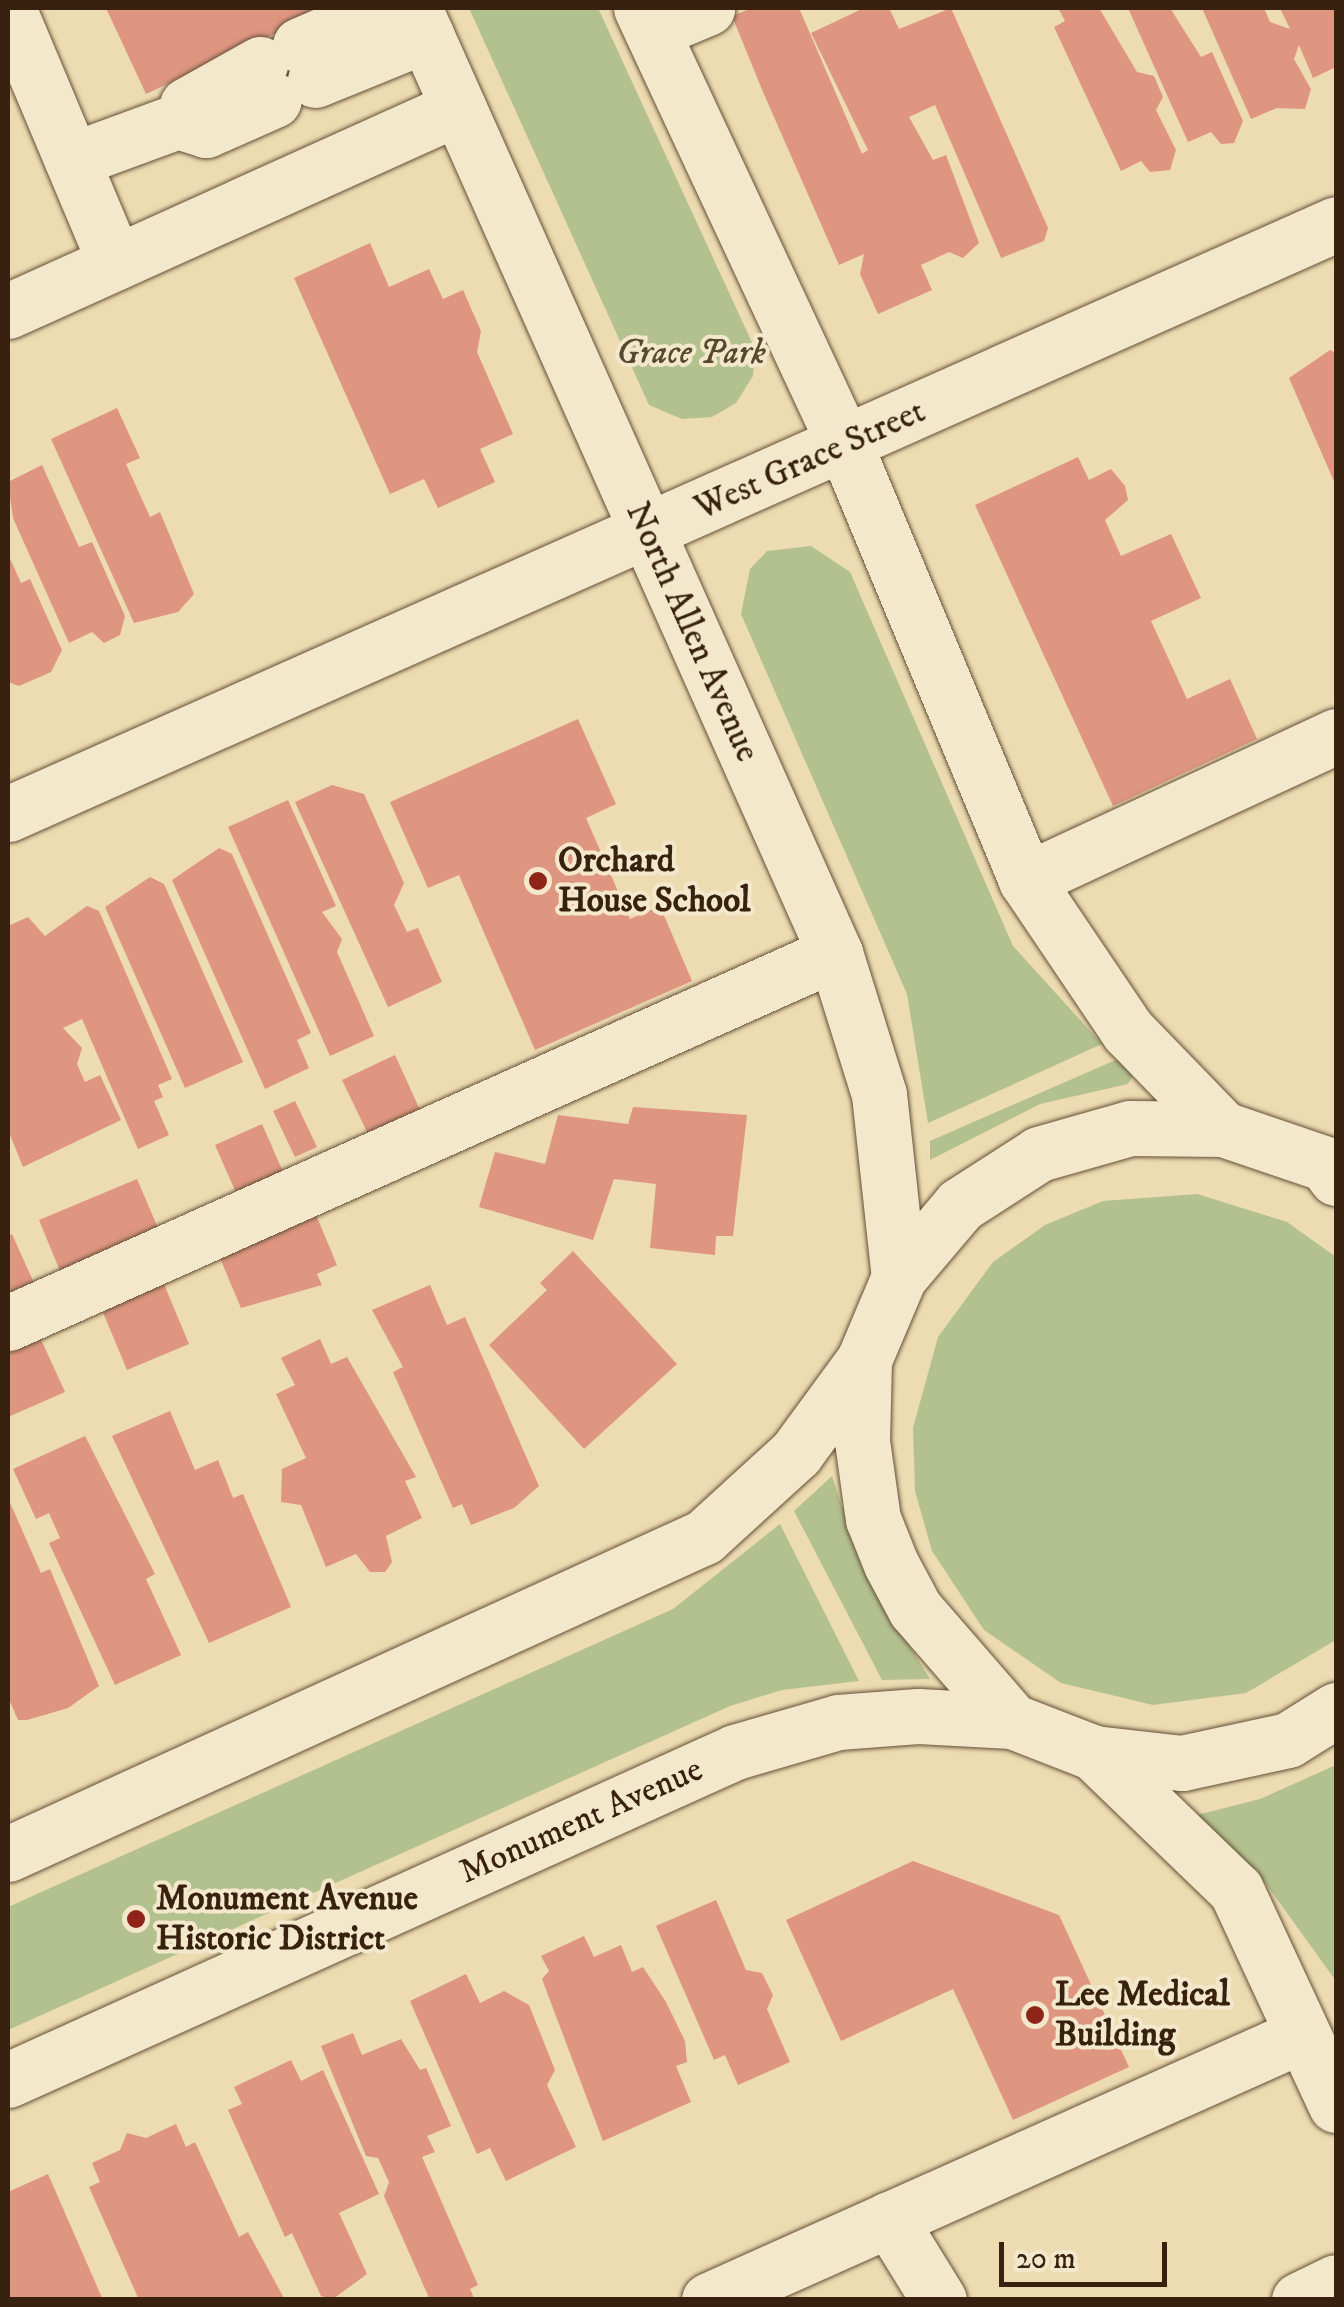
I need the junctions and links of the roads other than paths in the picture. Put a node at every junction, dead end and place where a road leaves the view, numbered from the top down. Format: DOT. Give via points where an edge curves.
graph roads {
  1 [pos="8,8"];
  2 [pos="706,8"];
  3 [pos="409,17"];
  4 [pos="647,19"];
  5 [pos="458,108"];
  6 [pos="72,160"];
  7 [pos="1336,224"];
  8 [pos="115,262"];
  9 [pos="8,311"];
  10 [pos="845,445"];
  11 [pos="648,531"];
  12 [pos="1336,736"];
  13 [pos="8,814"];
  14 [pos="1026,880"];
  15 [pos="835,953"];
  16 [pos="1223,1128"];
  17 [pos="1333,1169"];
  18 [pos="899,1277"];
  19 [pos="8,1323"];
  20 [pos="864,1360"];
  21 [pos="1336,1710"];
  22 [pos="1012,1720"];
  23 [pos="1094,1754"];
  24 [pos="8,1854"];
  25 [pos="1302,2035"];
  26 [pos="8,2080"];
  27 [pos="1336,2105"];
  28 [pos="890,2219"];
  29 [pos="1336,2282"];
  30 [pos="709,2300"];
  31 [pos="939,2300"];
  32 [pos="1299,2300"];
  1 -- 6 [label="street"];
  2 -- 4 [label="street"];
  3 -- 5 [label="street, North Allen Avenue"];
  3 -- 6 [label="street" via="288,73 206,130 178,121"];
  4 -- 10 [label="street"];
  5 -- 8 [label="street"];
  5 -- 11 [label="street, North Allen Avenue"];
  6 -- 8 [label="street"];
  7 -- 10 [label="street, West Grace Street"];
  8 -- 9 [label="street"];
  10 -- 11 [label="street, West Grace Street"];
  10 -- 14 [label="street"];
  11 -- 13 [label="street, West Grace Street"];
  11 -- 15 [label="street, North Allen Avenue"];
  12 -- 14 [label="street"];
  14 -- 16 [label="street" via="1128,1030"];
  15 -- 18 [label="street, North Allen Avenue" via="879,1094"];
  15 -- 19 [label="street"];
  16 -- 17 [label="street"];
  16 -- 18 [label="street" via="1130,1128 1039,1154 960,1205"];
  18 -- 20 [label="street"];
  20 -- 22 [label="street" via="862,1441 873,1520 891,1564 915,1609"];
  20 -- 24 [label="street" via="796,1452 704,1537"];
  21 -- 23 [label="street" via="1288,1740 1182,1763"];
  22 -- 23 [label="street"];
  22 -- 26 [label="street, Monument Avenue" via="918,1716 838,1722 734,1752"];
  23 -- 25 [label="street" via="1236,1890"];
  25 -- 27 [label="street"];
  25 -- 28 [label="street"];
  28 -- 30 [label="street"];
  28 -- 31 [label="street"];
  29 -- 32 [label="street"];
}
